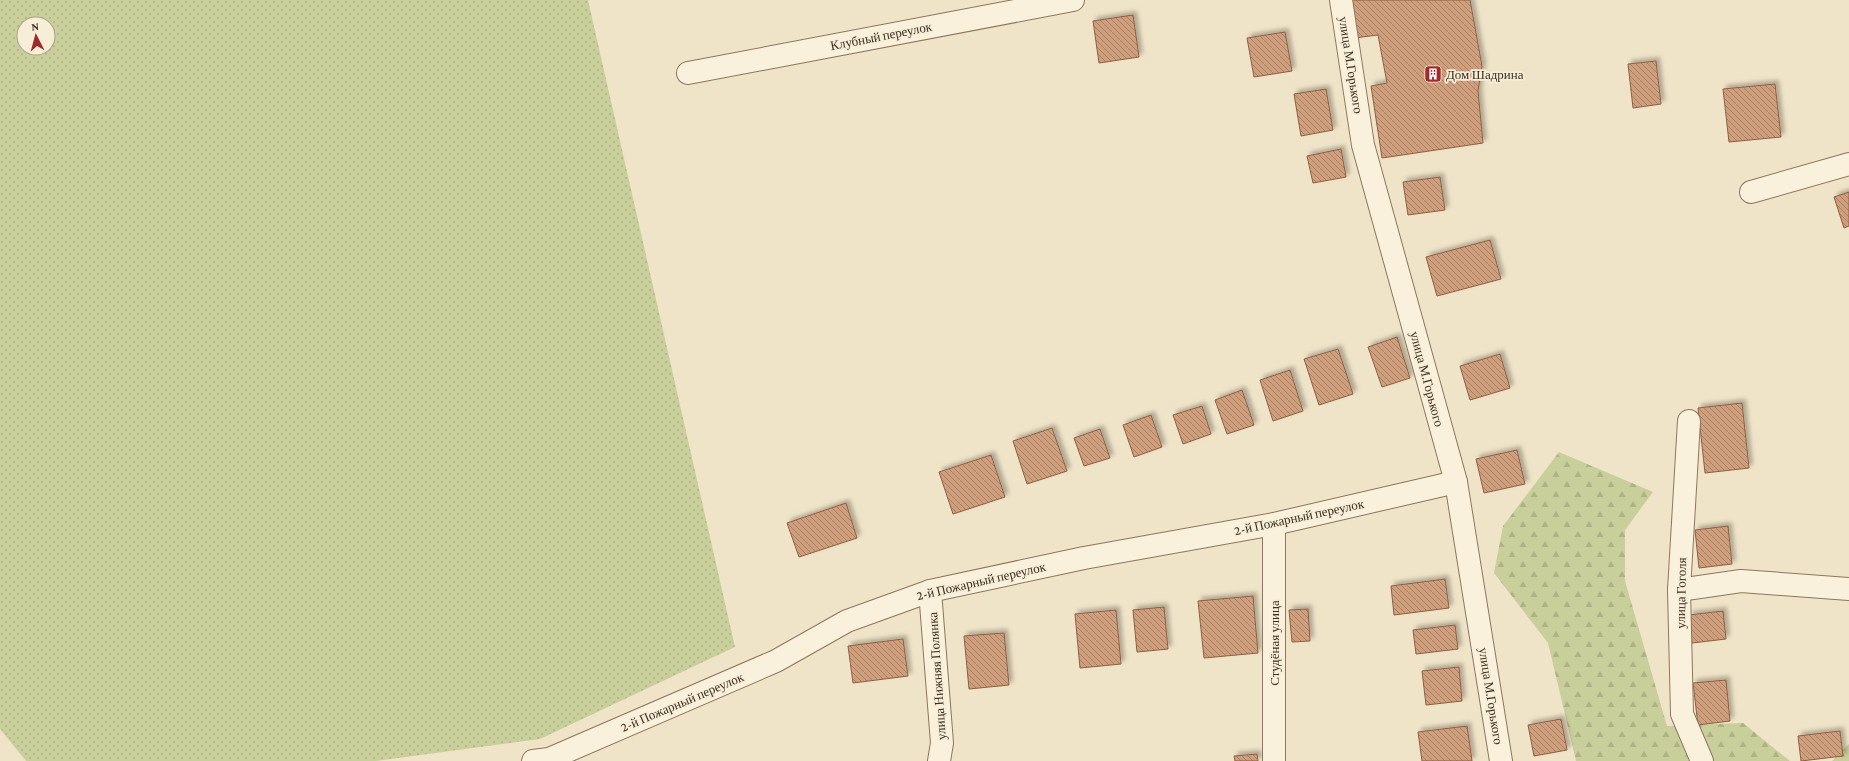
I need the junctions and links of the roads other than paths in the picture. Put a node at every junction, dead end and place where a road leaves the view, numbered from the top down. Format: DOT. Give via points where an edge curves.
graph roads {
  1 [pos="1073,0"];
  2 [pos="1341,0"];
  3 [pos="688,73"];
  4 [pos="1849,164"];
  5 [pos="1751,192"];
  6 [pos="1689,421"];
  7 [pos="1456,482"];
  8 [pos="1274,524"];
  9 [pos="1849,589"];
  10 [pos="930,590"];
  11 [pos="1679,590"];
  12 [pos="533,761"];
  13 [pos="939,761"];
  14 [pos="1274,761"];
  15 [pos="1501,761"];
  16 [pos="1702,761"];
  1 -- 3 [label="street, Клубный переулок"];
  2 -- 7 [label="street, улица М.Горького" via="1363,145"];
  4 -- 5 [label="street"];
  6 -- 11 [label="street, улица Гоголя"];
  7 -- 8 [label="street, 2-й Пожарный переулок"];
  7 -- 15 [label="street, улица М.Горького"];
  8 -- 10 [label="street, 2-й Пожарный переулок" via="1084,558"];
  8 -- 14 [label="street, Студёная улица"];
  9 -- 11 [label="street" via="1741,581"];
  10 -- 12 [label="street, 2-й Пожарный переулок" via="847,621 776,661 549,759"];
  10 -- 13 [label="street, улица Нижняя Полянка" via="942,743"];
  11 -- 16 [label="street, улица Гоголя" via="1682,714"];
}
